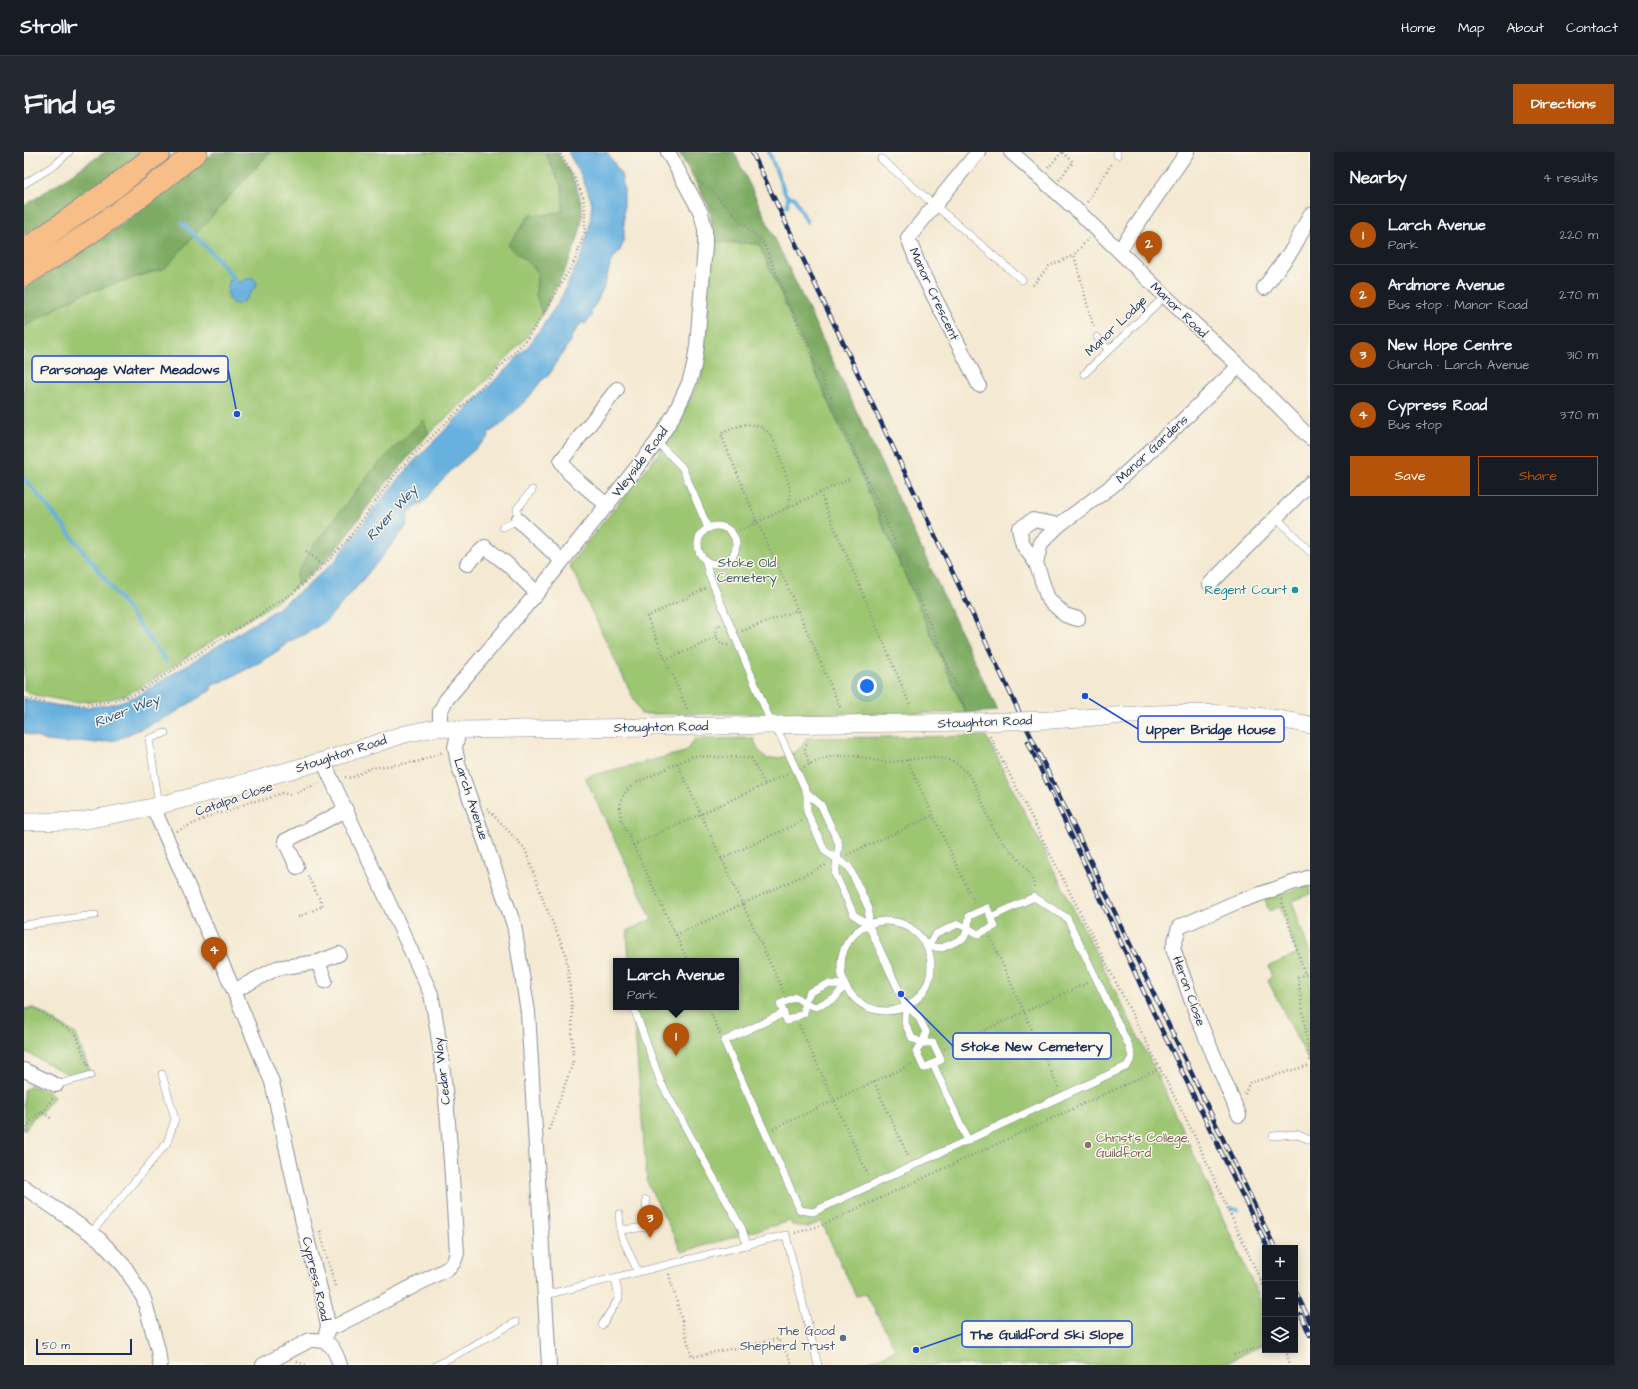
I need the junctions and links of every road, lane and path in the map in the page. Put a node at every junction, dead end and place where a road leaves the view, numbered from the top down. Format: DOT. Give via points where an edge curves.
graph roads {
  1 [pos="69,152"];
  2 [pos="159,152"];
  3 [pos="196,152"];
  4 [pos="559,152"];
  5 [pos="668,152"];
  6 [pos="978,152"];
  7 [pos="1011,152"];
  8 [pos="1062,152"];
  9 [pos="1187,152"];
  10 [pos="1117,154"];
  11 [pos="881,159"];
  12 [pos="1040,177"];
  13 [pos="697,180"];
  14 [pos="24,184"];
  15 [pos="1052,189"];
  16 [pos="935,204"];
  17 [pos="1080,213"];
  18 [pos="1310,215"];
  19 [pos="1097,229"];
  20 [pos="1120,251"];
  21 [pos="24,252"];
  22 [pos="1074,255"];
  23 [pos="24,275"];
  24 [pos="1022,280"];
  25 [pos="1034,285"];
  26 [pos="1264,288"];
  27 [pos="1164,296"];
  28 [pos="1097,337"];
  29 [pos="1108,349"];
  30 [pos="1239,366"];
  31 [pos="1084,374"];
  32 [pos="979,385"];
  33 [pos="617,390"];
  34 [pos="1310,438"];
  35 [pos="657,442"];
  36 [pos="849,480"];
  37 [pos="1310,483"];
  38 [pos="532,490"];
  39 [pos="820,493"];
  40 [pos="608,506"];
  41 [pos="786,509"];
  42 [pos="1277,518"];
  43 [pos="756,519"];
  44 [pos="518,520"];
  45 [pos="757,522"];
  46 [pos="753,525"];
  47 [pos="1059,525"];
  48 [pos="503,527"];
  49 [pos="708,528"];
  50 [pos="732,534"];
  51 [pos="306,551"];
  52 [pos="1310,552"];
  53 [pos="562,561"];
  54 [pos="706,562"];
  55 [pos="1036,563"];
  56 [pos="467,564"];
  57 [pos="323,566"];
  58 [pos="1210,584"];
  59 [pos="713,585"];
  60 [pos="537,593"];
  61 [pos="797,610"];
  62 [pos="1078,619"];
  63 [pos="734,634"];
  64 [pos="718,637"];
  65 [pos="665,660"];
  66 [pos="24,697"];
  67 [pos="910,705"];
  68 [pos="840,707"];
  69 [pos="687,709"];
  70 [pos="972,722"];
  71 [pos="772,725"];
  72 [pos="1310,725"];
  73 [pos="440,727"];
  74 [pos="459,730"];
  75 [pos="988,732"];
  76 [pos="165,733"];
  77 [pos="807,745"];
  78 [pos="455,747"];
  79 [pos="907,760"];
  80 [pos="323,761"];
  81 [pos="677,763"];
  82 [pos="810,764"];
  83 [pos="796,770"];
  84 [pos="332,779"];
  85 [pos="765,784"];
  86 [pos="807,793"];
  87 [pos="156,806"];
  88 [pos="487,807"];
  89 [pos="346,810"];
  90 [pos="700,814"];
  91 [pos="932,816"];
  92 [pos="810,818"];
  93 [pos="24,822"];
  94 [pos="166,836"];
  95 [pos="633,845"];
  96 [pos="721,859"];
  97 [pos="837,860"];
  98 [pos="297,867"];
  99 [pos="1310,877"];
  100 [pos="1277,888"];
  101 [pos="1034,897"];
  102 [pos="742,904"];
  103 [pos="978,912"];
  104 [pos="95,915"];
  105 [pos="298,917"];
  106 [pos="991,917"];
  107 [pos="868,924"];
  108 [pos="24,925"];
  109 [pos="968,928"];
  110 [pos="987,930"];
  111 [pos="676,935"];
  112 [pos="927,946"];
  113 [pos="339,954"];
  114 [pos="687,958"];
  115 [pos="318,962"];
  116 [pos="1310,973"];
  117 [pos="1305,975"];
  118 [pos="1096,978"];
  119 [pos="325,981"];
  120 [pos="845,984"];
  121 [pos="234,991"];
  122 [pos="787,1001"];
  123 [pos="804,1003"];
  124 [pos="906,1006"];
  125 [pos="24,1009"];
  126 [pos="709,1010"];
  127 [pos="635,1011"];
  128 [pos="1024,1012"];
  129 [pos="784,1013"];
  130 [pos="795,1017"];
  131 [pos="724,1041"];
  132 [pos="923,1043"];
  133 [pos="937,1052"];
  134 [pos="920,1060"];
  135 [pos="1310,1061"];
  136 [pos="933,1064"];
  137 [pos="1310,1065"];
  138 [pos="1161,1068"];
  139 [pos="25,1073"];
  140 [pos="162,1074"];
  141 [pos="91,1075"];
  142 [pos="874,1082"];
  143 [pos="56,1085"];
  144 [pos="1239,1095"];
  145 [pos="1063,1097"];
  146 [pos="834,1100"];
  147 [pos="1239,1115"];
  148 [pos="52,1119"];
  149 [pos="24,1130"];
  150 [pos="766,1132"];
  151 [pos="547,1136"];
  152 [pos="1273,1136"];
  153 [pos="968,1140"];
  154 [pos="1310,1140"];
  155 [pos="913,1166"];
  156 [pos="873,1184"];
  157 [pos="24,1187"];
  158 [pos="646,1200"];
  159 [pos="619,1214"];
  160 [pos="318,1225"];
  161 [pos="620,1230"];
  162 [pos="91,1232"];
  163 [pos="786,1235"];
  164 [pos="747,1245"];
  165 [pos="666,1265"];
  166 [pos="638,1272"];
  167 [pos="615,1278"];
  168 [pos="1262,1283"];
  169 [pos="336,1286"];
  170 [pos="545,1295"];
  171 [pos="516,1322"];
  172 [pos="602,1325"];
  173 [pos="328,1327"];
  174 [pos="324,1341"];
  175 [pos="1262,1346"];
  176 [pos="1287,1353"];
  177 [pos="1234,1355"];
  178 [pos="160,1365"];
  179 [pos="263,1365"];
  180 [pos="340,1365"];
  181 [pos="438,1365"];
  182 [pos="549,1365"];
  183 [pos="793,1365"];
  184 [pos="818,1365"];
  185 [pos="1290,1365"];
  1 -- 14 [label="lane"];
  2 -- 21 [label="highway"];
  3 -- 23 [label="highway" via="128,205 50,260"];
  4 -- 57 [label="path" via="575,178 585,207 585,232 575,260 526,340 399,469 346,542"];
  5 -- 35 [label="street, Weyside Road" via="701,213 705,229 705,246 694,366 678,407"];
  6 -- 16 [label="street, Manor Crescent"];
  7 -- 12 [label="street, Manor Road"];
  8 -- 12 [label="path"];
  8 -- 15 [label="path" via="1073,162"];
  9 -- 20 [label="street"];
  10 -- 17 [label="path"];
  11 -- 16 [label="lane"];
  12 -- 15 [label="street, Manor Road"];
  13 -- 70 [label="path" via="764,244"];
  15 -- 17 [label="street, Manor Road"];
  16 -- 24 [label="lane"];
  16 -- 32 [label="street, Manor Crescent" via="908,238 921,271"];
  17 -- 19 [label="street, Manor Road"];
  18 -- 26 [label="street" via="1294,247"];
  19 -- 20 [label="street, Manor Road"];
  19 -- 22 [label="path"];
  20 -- 27 [label="street, Manor Road"];
  22 -- 25 [label="path" via="1049,266"];
  22 -- 28 [label="path"];
  27 -- 29 [label="lane, Manor Lodge"];
  27 -- 30 [label="street, Manor Road"];
  28 -- 29 [label="lane"];
  29 -- 31 [label="lane, Manor Lodge"];
  30 -- 34 [label="street, Manor Road"];
  30 -- 47 [label="street, Manor Gardens" via="1112,486"];
  33 -- 40 [label="street" via="561,461 570,474"];
  35 -- 40 [label="street, Weyside Road"];
  35 -- 49 [label="lane" via="682,467"];
  36 -- 39 [label="path"];
  37 -- 42 [label="street"];
  38 -- 44 [label="lane" via="517,509"];
  39 -- 41 [label="path"];
  39 -- 67 [label="path"];
  40 -- 53 [label="street, Weyside Road"];
  41 -- 43 [label="path" via="790,503 791,491 775,441 765,429 751,423 732,428 721,434"];
  41 -- 45 [label="path"];
  42 -- 52 [label="lane"];
  42 -- 58 [label="street"];
  43 -- 45 [label="path"];
  43 -- 46 [label="path"];
  44 -- 48 [label="lane"];
  44 -- 53 [label="street"];
  45 -- 46 [label="path"];
  45 -- 61 [label="path"];
  46 -- 50 [label="path"];
  47 -- 55 [label="street, Manor Gardens" via="1041,543"];
  47 -- 55 [label="street" via="1033,520 1019,529 1023,545"];
  49 -- 50 [label="lane" via="720,526"];
  49 -- 54 [label="lane" via="697,544 701,557"];
  50 -- 54 [label="lane" via="736,549 730,560 718,565"];
  51 -- 57 [label="path"];
  53 -- 60 [label="street, Weyside Road"];
  54 -- 59 [label="lane"];
  55 -- 62 [label="street" via="1048,599 1065,615"];
  56 -- 60 [label="street" via="485,547"];
  57 -- 66 [label="path" via="293,593 137,693 99,704 55,705"];
  59 -- 63 [label="lane"];
  59 -- 65 [label="path" via="647,617"];
  60 -- 73 [label="street, Weyside Road" via="446,700 440,712"];
  61 -- 63 [label="path"];
  61 -- 68 [label="path"];
  63 -- 71 [label="lane"];
  64 -- 65 [label="path"];
  65 -- 69 [label="path"];
  70 -- 71 [label="street, Stoughton Road"];
  70 -- 72 [label="street, Stoughton Road, bridge" via="1207,714 1265,717"];
  71 -- 74 [label="street, Stoughton Road"];
  71 -- 83 [label="lane" via="781,737"];
  73 -- 74 [label="street, Stoughton Road"];
  73 -- 80 [label="street, Stoughton Road" via="405,734"];
  74 -- 78 [label="street, Larch Avenue"];
  75 -- 138 [label="path"];
  76 -- 87 [label="lane" via="149,739"];
  77 -- 82 [label="path" via="805,752"];
  78 -- 84 [label="path, Catalpa Close" via="417,762 371,768 351,778 342,776"];
  78 -- 170 [label="street, Larch Avenue" via="464,785 514,925 528,1012"];
  79 -- 82 [label="path" via="877,762 842,755 825,757"];
  79 -- 91 [label="path"];
  79 -- 101 [label="path" via="933,756 945,758 965,770 974,782 997,835 1020,860 1034,882"];
  80 -- 84 [label="street, Cedar Way"];
  80 -- 87 [label="street, Stoughton Road"];
  81 -- 85 [label="path" via="694,756 751,758"];
  81 -- 90 [label="path"];
  81 -- 95 [label="path" via="636,783 623,795 620,806 621,819"];
  82 -- 83 [label="path"];
  83 -- 85 [label="path"];
  83 -- 86 [label="lane"];
  84 -- 89 [label="street, Cedar Way"];
  84 -- 94 [label="path, Catalpa Close" via="291,795 281,793 264,800 249,802"];
  85 -- 90 [label="path"];
  86 -- 92 [label="lane" via="807,812"];
  86 -- 97 [label="lane" via="821,805 839,844"];
  87 -- 93 [label="street, Stoughton Road" via="81,821"];
  87 -- 94 [label="street, Cypress Road"];
  88 -- 151 [label="path" via="525,849 566,954 572,1009 573,1062"];
  89 -- 98 [label="street" via="285,841"];
  89 -- 173 [label="street, Cedar Way" via="432,994 447,1107 457,1253 454,1262 447,1269 343,1322"];
  90 -- 95 [label="path"];
  90 -- 96 [label="path"];
  91 -- 97 [label="path"];
  91 -- 103 [label="path"];
  92 -- 96 [label="path"];
  92 -- 97 [label="lane" via="824,851"];
  94 -- 121 [label="street, Cypress Road"];
  95 -- 111 [label="path"];
  96 -- 102 [label="path"];
  97 -- 102 [label="path"];
  97 -- 107 [label="lane" via="850,867 868,909"];
  97 -- 107 [label="lane" via="835,874 854,915"];
  98 -- 105 [label="path" via="308,875 323,906"];
  99 -- 100 [label="street, Heron Close"];
  100 -- 117 [label="path"];
  100 -- 144 [label="street, Heron Close" via="1179,927 1173,948 1197,1016"];
  101 -- 106 [label="lane"];
  101 -- 118 [label="lane" via="1067,918"];
  102 -- 111 [label="path"];
  102 -- 122 [label="path"];
  103 -- 106 [label="lane" via="987,908"];
  103 -- 109 [label="lane" via="969,916"];
  104 -- 108 [label="lane"];
  106 -- 110 [label="lane" via="995,926"];
  107 -- 112 [label="lane" via="890,921 905,925 918,934"];
  107 -- 120 [label="lane" via="851,937 844,948 841,972"];
  107 -- 124 [label="lane"];
  109 -- 110 [label="lane" via="978,934"];
  109 -- 112 [label="lane" via="958,924 936,934"];
  109 -- 112 [label="lane" via="964,938 942,948"];
  110 -- 128 [label="path"];
  111 -- 114 [label="path"];
  112 -- 124 [label="lane" via="931,960 926,987"];
  113 -- 115 [label="street"];
  115 -- 119 [label="street"];
  115 -- 121 [label="street" via="277,968"];
  116 -- 117 [label="path"];
  117 -- 135 [label="path" via="1298,977"];
  118 -- 128 [label="path"];
  118 -- 145 [label="lane" via="1132,1057 1127,1066"];
  120 -- 123 [label="lane" via="828,984 810,992"];
  120 -- 123 [label="lane" via="835,998 816,1007"];
  120 -- 124 [label="lane" via="853,996 864,1005 877,1010 892,1011"];
  121 -- 173 [label="street, Cypress Road" via="272,1082"];
  122 -- 123 [label="lane" via="796,997"];
  122 -- 129 [label="lane" via="780,1004"];
  123 -- 130 [label="lane" via="804,1013"];
  124 -- 132 [label="lane" via="918,1016 926,1032"];
  124 -- 132 [label="lane" via="905,1023 912,1038"];
  125 -- 141 [label="path" via="34,1008 76,1034"];
  126 -- 131 [label="path"];
  127 -- 164 [label="lane" via="661,1083 742,1229"];
  128 -- 133 [label="path"];
  128 -- 145 [label="path"];
  129 -- 130 [label="lane" via="787,1021"];
  129 -- 131 [label="lane"];
  130 -- 146 [label="path"];
  131 -- 150 [label="lane"];
  132 -- 133 [label="lane" via="933,1044"];
  132 -- 134 [label="lane" via="916,1051"];
  133 -- 136 [label="lane" via="941,1060"];
  134 -- 136 [label="lane" via="924,1068"];
  134 -- 142 [label="path"];
  136 -- 153 [label="lane"];
  137 -- 144 [label="path" via="1249,1083"];
  138 -- 163 [label="path" via="822,1225"];
  138 -- 168 [label="path"];
  139 -- 143 [label="street"];
  140 -- 162 [label="lane" via="175,1119 167,1144"];
  141 -- 143 [label="lane"];
  142 -- 146 [label="path"];
  142 -- 155 [label="path"];
  144 -- 147 [label="street, Heron Close"];
  145 -- 153 [label="lane"];
  146 -- 150 [label="path"];
  146 -- 156 [label="path"];
  148 -- 149 [label="path" via="42,1112"];
  150 -- 156 [label="lane" via="800,1210 813,1212"];
  152 -- 154 [label="lane" via="1296,1134"];
  153 -- 155 [label="lane"];
  155 -- 156 [label="lane"];
  157 -- 162 [label="street"];
  158 -- 161 [label="lane" via="648,1227"];
  159 -- 161 [label="lane"];
  160 -- 169 [label="path"];
  161 -- 166 [label="lane"];
  162 -- 178 [label="street" via="125,1267 144,1299"];
  163 -- 164 [label="lane"];
  163 -- 184 [label="lane"];
  164 -- 165 [label="lane"];
  165 -- 166 [label="lane"];
  165 -- 183 [label="path" via="692,1356 778,1339"];
  166 -- 167 [label="lane"];
  167 -- 170 [label="lane"];
  167 -- 172 [label="lane" via="619,1298"];
  170 -- 182 [label="street, Larch Avenue"];
  171 -- 181 [label="lane"];
  173 -- 174 [label="street, Cypress Road"];
  174 -- 179 [label="street" via="310,1340"];
  174 -- 180 [label="street" via="332,1346"];
  175 -- 177 [label="path"];
  176 -- 185 [label="path"];
}
